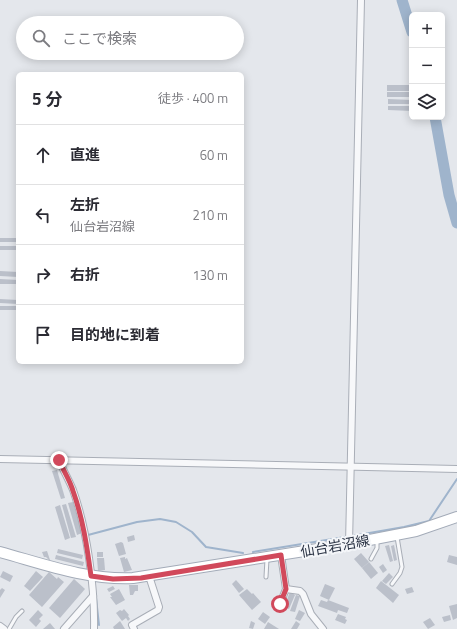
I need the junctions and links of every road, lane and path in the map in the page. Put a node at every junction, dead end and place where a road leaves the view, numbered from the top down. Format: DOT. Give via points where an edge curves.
graph roads {
  1 [pos="360,0"];
  2 [pos="0,459"];
  3 [pos="59,460"];
  4 [pos="350,466"];
  5 [pos="457,469"];
  6 [pos="457,517"];
  7 [pos="397,535"];
  8 [pos="377,539"];
  9 [pos="349,544"];
  10 [pos="0,552"];
  11 [pos="281,555"];
  12 [pos="267,558"];
  13 [pos="371,559"];
  14 [pos="91,576"];
  15 [pos="149,576"];
  16 [pos="266,577"];
  17 [pos="392,584"];
  18 [pos="286,589"];
  19 [pos="92,596"];
  20 [pos="280,604"];
  21 [pos="22,611"];
  22 [pos="0,626"];
  23 [pos="4,629"];
  24 [pos="9,629"];
  25 [pos="64,629"];
  26 [pos="94,629"];
  27 [pos="134,629"];
  28 [pos="323,629"];
  1 -- 4 [label="street"];
  2 -- 3 [label="street"];
  3 -- 4 [label="street"];
  3 -- 14 [label="street" via="79,509"];
  4 -- 5 [label="street"];
  4 -- 9 [label="street"];
  6 -- 7 [label="main road, 仙台岩沼線"];
  7 -- 8 [label="main road, 仙台岩沼線"];
  7 -- 17 [label="lane" via="402,567"];
  8 -- 9 [label="main road, 仙台岩沼線"];
  8 -- 13 [label="lane" via="377,548"];
  9 -- 11 [label="main road, 仙台岩沼線"];
  10 -- 14 [label="main road, 仙台岩沼線"];
  11 -- 12 [label="main road, 仙台岩沼線"];
  11 -- 18 [label="street"];
  12 -- 15 [label="main road, 仙台岩沼線"];
  12 -- 16 [label="lane"];
  14 -- 15 [label="main road, 仙台岩沼線" via="122,579"];
  14 -- 19 [label="street"];
  15 -- 27 [label="street" via="159,607 132,625"];
  18 -- 20 [label="street"];
  18 -- 28 [label="street" via="296,589 301,593 311,614"];
  19 -- 25 [label="street"];
  19 -- 26 [label="street"];
  21 -- 24 [label="lane"];
  22 -- 23 [label="street"];
}
